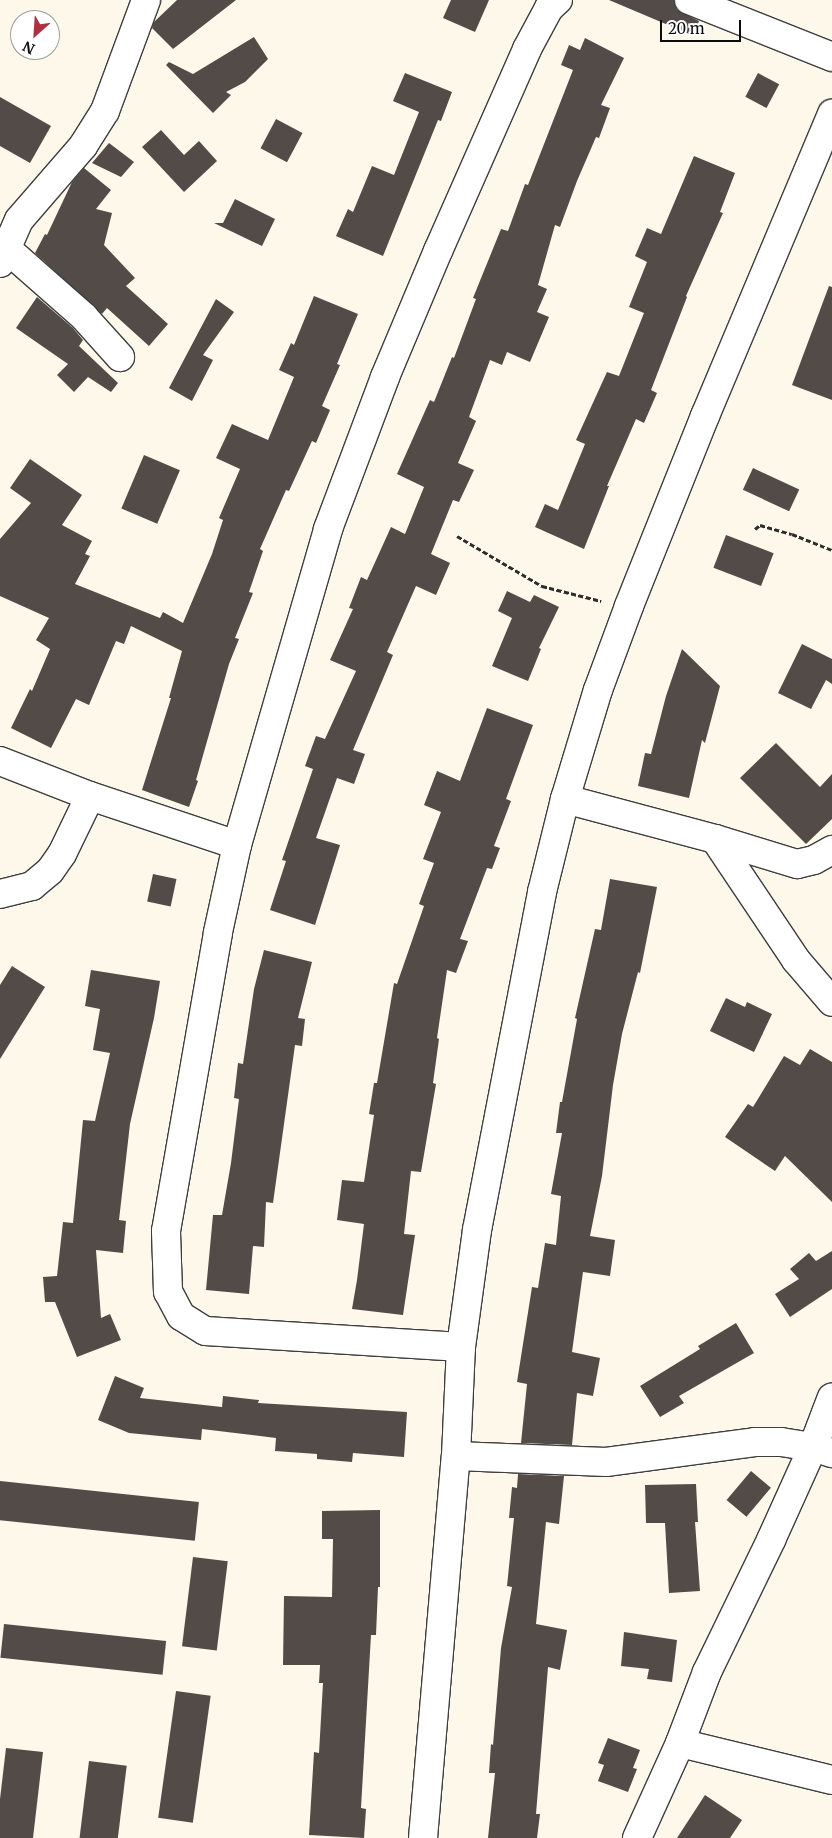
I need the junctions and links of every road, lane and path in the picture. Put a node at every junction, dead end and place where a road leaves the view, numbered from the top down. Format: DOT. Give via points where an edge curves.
graph roads {
  1 [pos="146,0"];
  2 [pos="558,0"];
  3 [pos="689,0"];
  4 [pos="832,57"];
  5 [pos="832,114"];
  6 [pos="9,218"];
  7 [pos="4,256"];
  8 [pos="120,357"];
  9 [pos="755,529"];
  10 [pos="457,536"];
  11 [pos="832,550"];
  12 [pos="629,606"];
  13 [pos="0,761"];
  14 [pos="90,796"];
  15 [pos="565,799"];
  16 [pos="715,839"];
  17 [pos="237,845"];
  18 [pos="832,850"];
  19 [pos="0,894"];
  20 [pos="832,1002"];
  21 [pos="461,1347"];
  22 [pos="832,1397"];
  23 [pos="822,1450"];
  24 [pos="456,1456"];
  25 [pos="680,1743"];
  26 [pos="832,1780"];
  27 [pos="423,1838"];
  28 [pos="637,1838"];
  1 -- 6 [label="street" via="105,111 83,146"];
  2 -- 17 [label="street" via="549,8 527,49 434,260 354,456 326,538"];
  3 -- 4 [label="street"];
  5 -- 12 [label="street"];
  6 -- 7 [label="street"];
  7 -- 8 [label="street" via="40,280 84,317"];
  9 -- 11 [label="path" via="760,525"];
  10 -- 12 [label="path" via="542,586"];
  12 -- 15 [label="street" via="598,690"];
  13 -- 14 [label="street"];
  14 -- 17 [label="street"];
  14 -- 19 [label="street" via="62,854 50,871 32,886"];
  15 -- 16 [label="street"];
  15 -- 21 [label="street" via="542,892 477,1230"];
  16 -- 18 [label="street" via="797,864 814,860"];
  16 -- 20 [label="street" via="796,960"];
  17 -- 21 [label="street" via="177,1159 166,1231 168,1292 181,1316 205,1331"];
  21 -- 24 [label="street"];
  22 -- 23 [label="street"];
  23 -- 24 [label="street" via="781,1442 755,1442 606,1462"];
  23 -- 25 [label="street" via="771,1540 707,1672"];
  24 -- 27 [label="street"];
  25 -- 26 [label="street"];
  25 -- 28 [label="street"];
}
